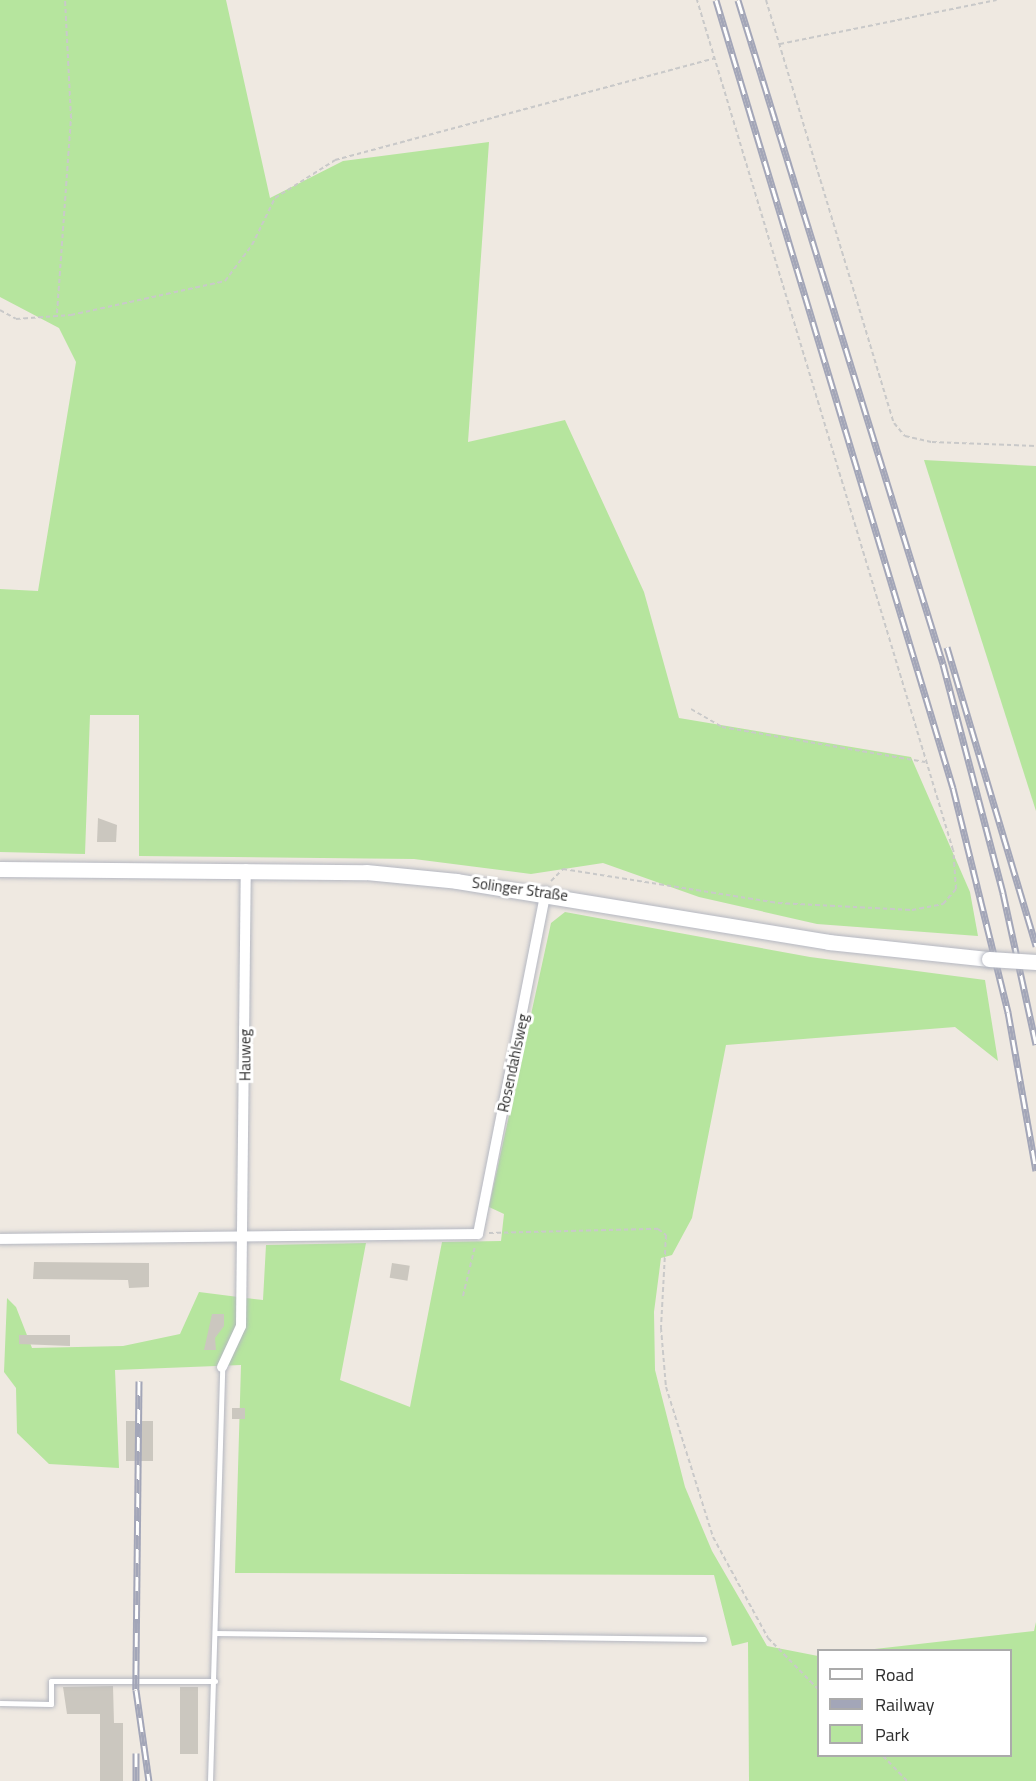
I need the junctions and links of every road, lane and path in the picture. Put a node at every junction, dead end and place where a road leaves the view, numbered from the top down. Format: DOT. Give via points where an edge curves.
graph roads {
  1 [pos="65,0"];
  2 [pos="697,0"];
  3 [pos="766,0"];
  4 [pos="997,0"];
  5 [pos="780,44"];
  6 [pos="714,58"];
  7 [pos="0,310"];
  8 [pos="57,313"];
  9 [pos="1036,446"];
  10 [pos="691,709"];
  11 [pos="926,762"];
  12 [pos="0,868"];
  13 [pos="246,869"];
  14 [pos="546,892"];
  15 [pos="1036,962"];
  16 [pos="478,1234"];
  17 [pos="0,1239"];
  18 [pos="245,1240"];
  19 [pos="463,1296"];
  20 [pos="222,1367"];
  21 [pos="216,1633"];
  22 [pos="704,1639"];
  23 [pos="215,1681"];
  24 [pos="817,1687"];
  25 [pos="0,1703"];
  26 [pos="885,1757"];
  27 [pos="210,1781"];
  28 [pos="907,1781"];
  1 -- 8 [label="path" via="71,118"];
  2 -- 6 [label="path"];
  3 -- 5 [label="path"];
  4 -- 5 [label="path"];
  5 -- 9 [label="path" via="894,423 905,436 932,442"];
  6 -- 8 [label="path" via="335,160 275,198 252,245 225,281 71,315"];
  6 -- 11 [label="path"];
  7 -- 8 [label="path" via="16,319"];
  10 -- 11 [label="path" via="722,726"];
  11 -- 14 [label="path" via="958,873 956,889 943,903 912,910 777,903 563,869"];
  12 -- 13 [label="main road, Solinger Straße"];
  13 -- 14 [label="main road, Solinger Straße" via="366,872"];
  13 -- 18 [label="street, Hauweg"];
  14 -- 15 [label="main road, Solinger Straße, bridge" via="830,942"];
  14 -- 16 [label="street, Rosendahlsweg"];
  16 -- 18 [label="street"];
  16 -- 19 [label="path"];
  16 -- 24 [label="path" via="658,1228 666,1235 662,1328 666,1387 713,1537 768,1638"];
  17 -- 18 [label="street"];
  18 -- 20 [label="street, Hauweg" via="241,1326"];
  20 -- 21 [label="lane"];
  21 -- 22 [label="lane"];
  21 -- 23 [label="lane"];
  23 -- 25 [label="lane" via="51,1681 51,1704"];
  23 -- 27 [label="lane"];
  26 -- 28 [label="path"];
}
